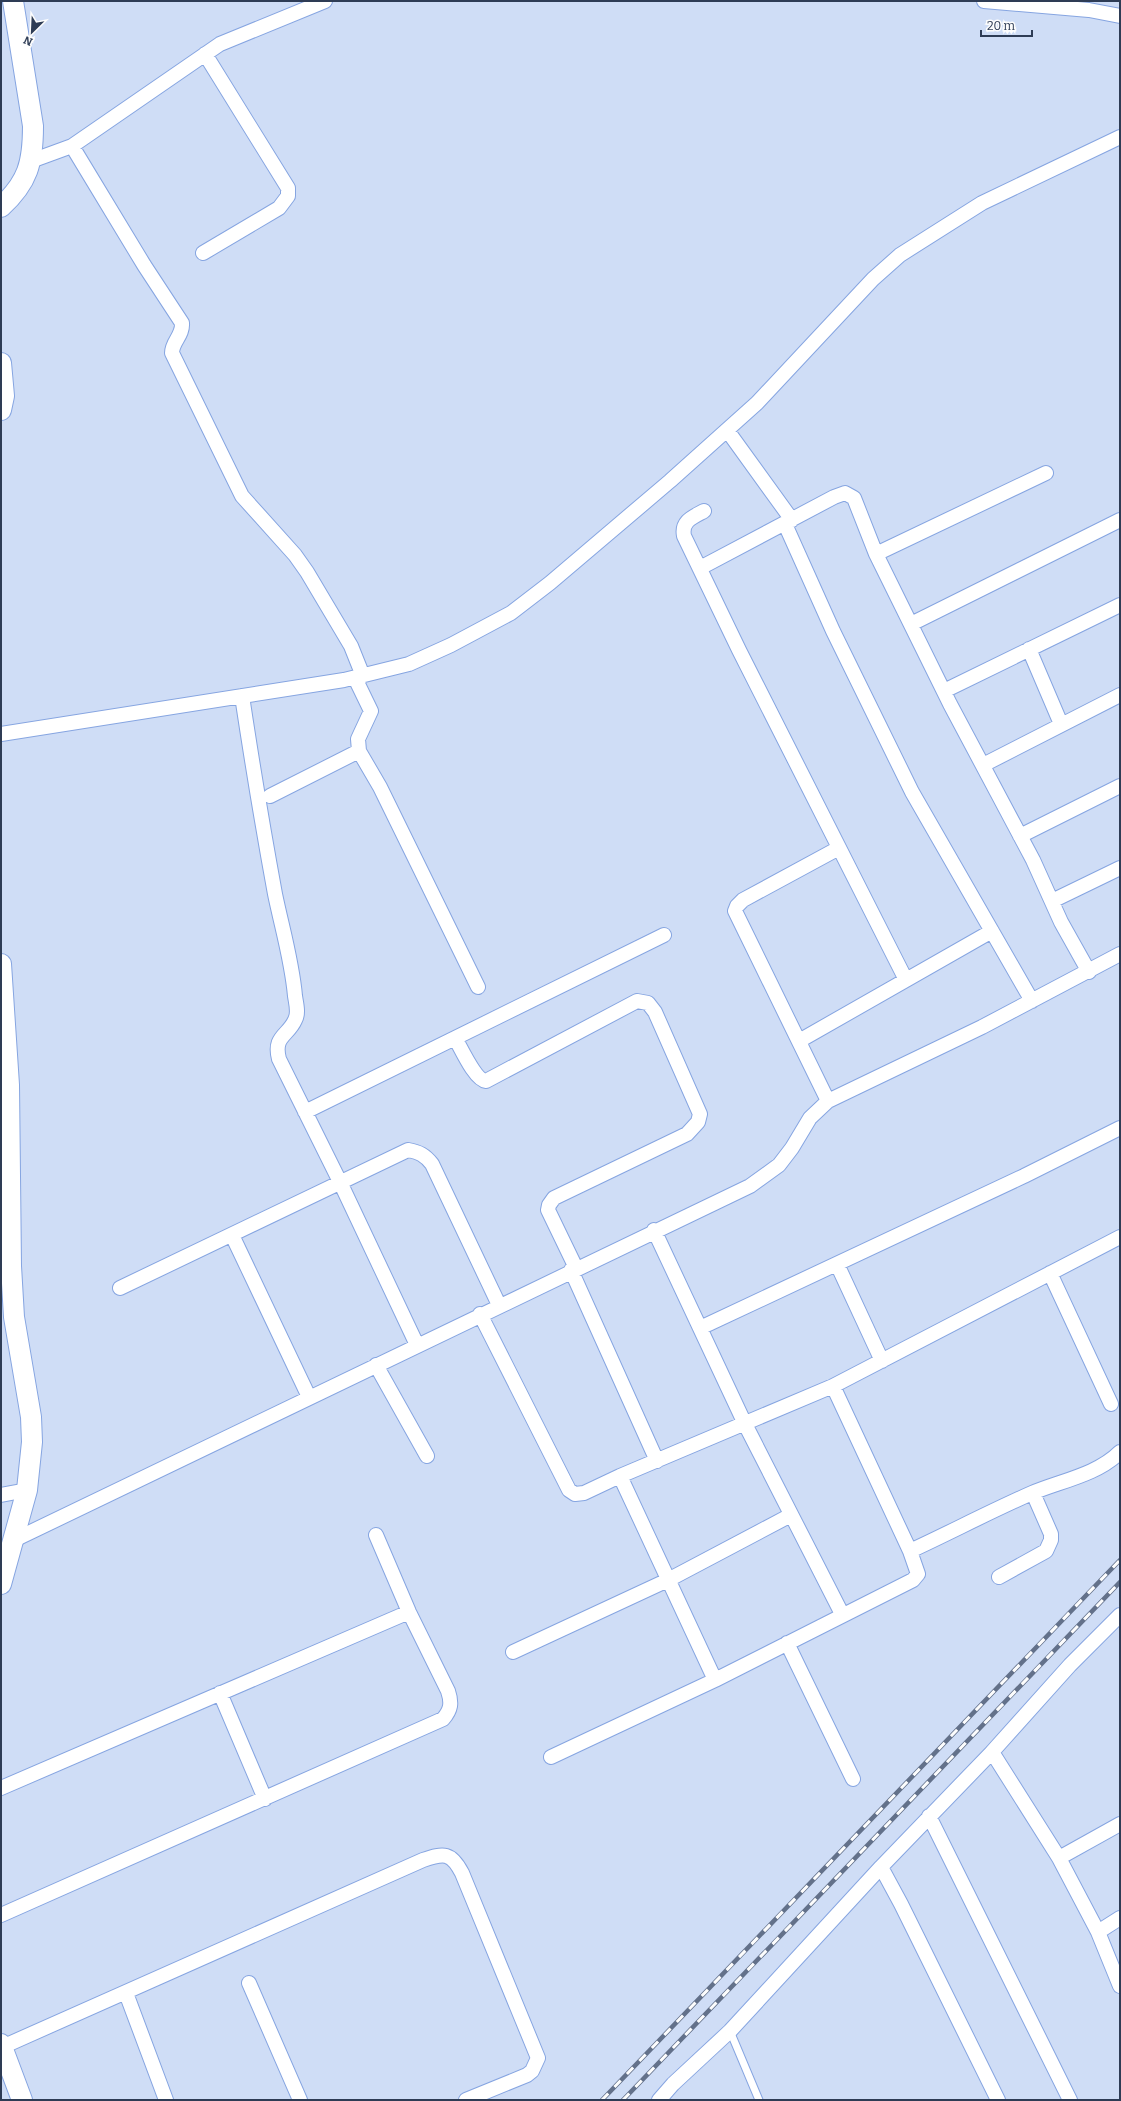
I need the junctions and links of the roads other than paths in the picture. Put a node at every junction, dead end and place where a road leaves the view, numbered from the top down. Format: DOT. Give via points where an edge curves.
graph roads {
  1 [pos="13,1"];
  2 [pos="325,1"];
  3 [pos="984,1"];
  4 [pos="1120,16"];
  5 [pos="205,54"];
  6 [pos="1120,137"];
  7 [pos="72,146"];
  8 [pos="31,161"];
  9 [pos="1,207"];
  10 [pos="203,253"];
  11 [pos="1,362"];
  12 [pos="1,410"];
  13 [pos="727,430"];
  14 [pos="1046,473"];
  15 [pos="704,511"];
  16 [pos="1120,520"];
  17 [pos="788,522"];
  18 [pos="876,554"];
  19 [pos="700,568"];
  20 [pos="1120,605"];
  21 [pos="911,624"];
  22 [pos="1029,649"];
  23 [pos="359,677"];
  24 [pos="944,691"];
  25 [pos="1120,694"];
  26 [pos="242,696"];
  27 [pos="1061,724"];
  28 [pos="1,734"];
  29 [pos="359,751"];
  30 [pos="983,765"];
  31 [pos="1120,786"];
  32 [pos="270,796"];
  33 [pos="1020,836"];
  34 [pos="839,848"];
  35 [pos="1120,868"];
  36 [pos="1052,901"];
  37 [pos="992,931"];
  38 [pos="664,935"];
  39 [pos="1120,954"];
  40 [pos="1,964"];
  41 [pos="1089,972"];
  42 [pos="906,980"];
  43 [pos="478,987"];
  44 [pos="1032,1001"];
  45 [pos="455,1038"];
  46 [pos="799,1040"];
  47 [pos="828,1101"];
  48 [pos="305,1112"];
  49 [pos="1120,1128"];
  50 [pos="341,1184"];
  51 [pos="5,1213"];
  52 [pos="654,1230"];
  53 [pos="232,1235"];
  54 [pos="1120,1237"];
  55 [pos="837,1264"];
  56 [pos="573,1269"];
  57 [pos="1050,1273"];
  58 [pos="120,1288"];
  59 [pos="499,1305"];
  60 [pos="480,1314"];
  61 [pos="700,1328"];
  62 [pos="417,1345"];
  63 [pos="882,1360"];
  64 [pos="376,1365"];
  65 [pos="833,1386"];
  66 [pos="308,1397"];
  67 [pos="1111,1404"];
  68 [pos="745,1424"];
  69 [pos="1120,1452"];
  70 [pos="427,1456"];
  71 [pos="657,1461"];
  72 [pos="620,1476"];
  73 [pos="27,1490"];
  74 [pos="1033,1493"];
  75 [pos="1,1495"];
  76 [pos="791,1515"];
  77 [pos="376,1535"];
  78 [pos="14,1540"];
  79 [pos="910,1551"];
  80 [pos="999,1577"];
  81 [pos="668,1580"];
  82 [pos="1,1584"];
  83 [pos="409,1612"];
  84 [pos="842,1614"];
  85 [pos="1120,1615"];
  86 [pos="787,1642"];
  87 [pos="513,1652"];
  88 [pos="715,1680"];
  89 [pos="220,1693"];
  90 [pos="992,1752"];
  91 [pos="550,1757"];
  92 [pos="853,1779"];
  93 [pos="1,1788"];
  94 [pos="265,1799"];
  95 [pos="929,1816"];
  96 [pos="1120,1824"];
  97 [pos="1059,1858"];
  98 [pos="881,1867"];
  99 [pos="1,1915"];
  100 [pos="1120,1918"];
  101 [pos="1098,1932"];
  102 [pos="249,1983"];
  103 [pos="1120,1986"];
  104 [pos="126,1993"];
  105 [pos="730,2031"];
  106 [pos="2,2046"];
  107 [pos="22,2100"];
  108 [pos="166,2100"];
  109 [pos="300,2100"];
  110 [pos="466,2100"];
  111 [pos="658,2100"];
  112 [pos="759,2100"];
  113 [pos="998,2100"];
  114 [pos="1070,2100"];
  1 -- 8 [label="street" via="33,126"];
  2 -- 5 [label="street" via="220,44"];
  3 -- 4 [label="street" via="1089,10"];
  5 -- 7 [label="street"];
  5 -- 10 [label="street" via="288,188 288,196 279,208"];
  6 -- 13 [label="street" via="982,203 900,255 873,279 758,403"];
  7 -- 8 [label="street"];
  7 -- 23 [label="street" via="182,324 181,334 172,347 172,352 242,496 307,572 351,646"];
  8 -- 9 [label="street" via="24,181"];
  11 -- 12 [label="street" via="4,396"];
  13 -- 17 [label="street"];
  13 -- 23 [label="street" via="550,583 511,613 409,664"];
  14 -- 18 [label="street"];
  15 -- 19 [label="street" via="688,520 683,528 684,536"];
  16 -- 21 [label="street"];
  17 -- 18 [label="street" via="834,497 844,493 850,495 854,498"];
  17 -- 19 [label="street"];
  17 -- 37 [label="street" via="833,631 912,792"];
  18 -- 21 [label="street"];
  19 -- 34 [label="street" via="738,650"];
  20 -- 22 [label="street"];
  21 -- 24 [label="street"];
  22 -- 24 [label="street"];
  22 -- 27 [label="street"];
  23 -- 26 [label="street"];
  23 -- 29 [label="street" via="371,711 358,740"];
  24 -- 30 [label="street"];
  25 -- 27 [label="street"];
  26 -- 28 [label="street"];
  26 -- 48 [label="street" via="266,847 289,952 296,1008 295,1020 282,1035 276,1050"];
  27 -- 30 [label="street"];
  29 -- 32 [label="street"];
  29 -- 43 [label="street" via="380,787"];
  30 -- 33 [label="street"];
  31 -- 33 [label="street"];
  33 -- 36 [label="street"];
  34 -- 42 [label="street"];
  34 -- 46 [label="street" via="743,900 735,911"];
  35 -- 36 [label="street"];
  36 -- 41 [label="street"];
  37 -- 42 [label="street"];
  37 -- 44 [label="street"];
  38 -- 45 [label="street"];
  39 -- 41 [label="street"];
  40 -- 51 [label="street" via="9,1085"];
  41 -- 44 [label="street"];
  42 -- 46 [label="street"];
  44 -- 47 [label="street"];
  45 -- 48 [label="street"];
  45 -- 56 [label="street" via="477,1075 486,1081 637,1001 648,1003 655,1012 700,1114 698,1122 687,1134 554,1198 548,1210"];
  46 -- 47 [label="street"];
  47 -- 52 [label="street" via="810,1118 779,1165 764,1177 750,1186"];
  48 -- 50 [label="street"];
  49 -- 55 [label="street"];
  50 -- 53 [label="street"];
  50 -- 59 [label="street" via="408,1150 426,1156"];
  50 -- 62 [label="street"];
  51 -- 73 [label="street" via="14,1317 31,1416 32,1442"];
  52 -- 56 [label="street"];
  52 -- 61 [label="street"];
  53 -- 58 [label="street"];
  53 -- 66 [label="street"];
  54 -- 57 [label="street"];
  55 -- 61 [label="street"];
  55 -- 63 [label="street"];
  56 -- 59 [label="street"];
  56 -- 71 [label="street"];
  57 -- 63 [label="street"];
  57 -- 67 [label="street"];
  59 -- 60 [label="street"];
  60 -- 62 [label="street"];
  60 -- 72 [label="street" via="569,1490 575,1494 584,1493"];
  61 -- 68 [label="street"];
  62 -- 64 [label="street"];
  63 -- 65 [label="street"];
  64 -- 66 [label="street"];
  64 -- 70 [label="street"];
  65 -- 68 [label="street"];
  65 -- 79 [label="street"];
  66 -- 78 [label="street"];
  68 -- 71 [label="street"];
  68 -- 76 [label="street"];
  69 -- 74 [label="street" via="1090,1471"];
  71 -- 72 [label="street"];
  72 -- 81 [label="street"];
  73 -- 75 [label="street"];
  73 -- 78 [label="street"];
  74 -- 79 [label="street"];
  74 -- 80 [label="street" via="1050,1534 1050,1545 1046,1551"];
  76 -- 81 [label="street"];
  76 -- 84 [label="street"];
  77 -- 83 [label="street"];
  78 -- 82 [label="street"];
  79 -- 84 [label="street" via="917,1576"];
  81 -- 87 [label="street"];
  81 -- 88 [label="street"];
  83 -- 89 [label="street"];
  83 -- 94 [label="street" via="448,1691 451,1700 448,1714 430,1726"];
  84 -- 86 [label="street"];
  85 -- 90 [label="street" via="1070,1665"];
  86 -- 88 [label="street"];
  86 -- 92 [label="street"];
  88 -- 91 [label="street"];
  89 -- 93 [label="street"];
  89 -- 94 [label="street"];
  90 -- 95 [label="street"];
  90 -- 97 [label="street"];
  94 -- 99 [label="street"];
  95 -- 98 [label="street"];
  95 -- 114 [label="street"];
  96 -- 97 [label="street"];
  97 -- 101 [label="street"];
  98 -- 105 [label="street"];
  98 -- 113 [label="street"];
  100 -- 101 [label="street"];
  101 -- 103 [label="street"];
  102 -- 109 [label="street"];
  104 -- 106 [label="street"];
  104 -- 108 [label="street"];
  104 -- 110 [label="street" via="423,1860 444,1854 457,1862 538,2058 532,2071 527,2075"];
  105 -- 111 [label="street"];
  105 -- 112 [label="lane"];
  106 -- 107 [label="street"];
}
